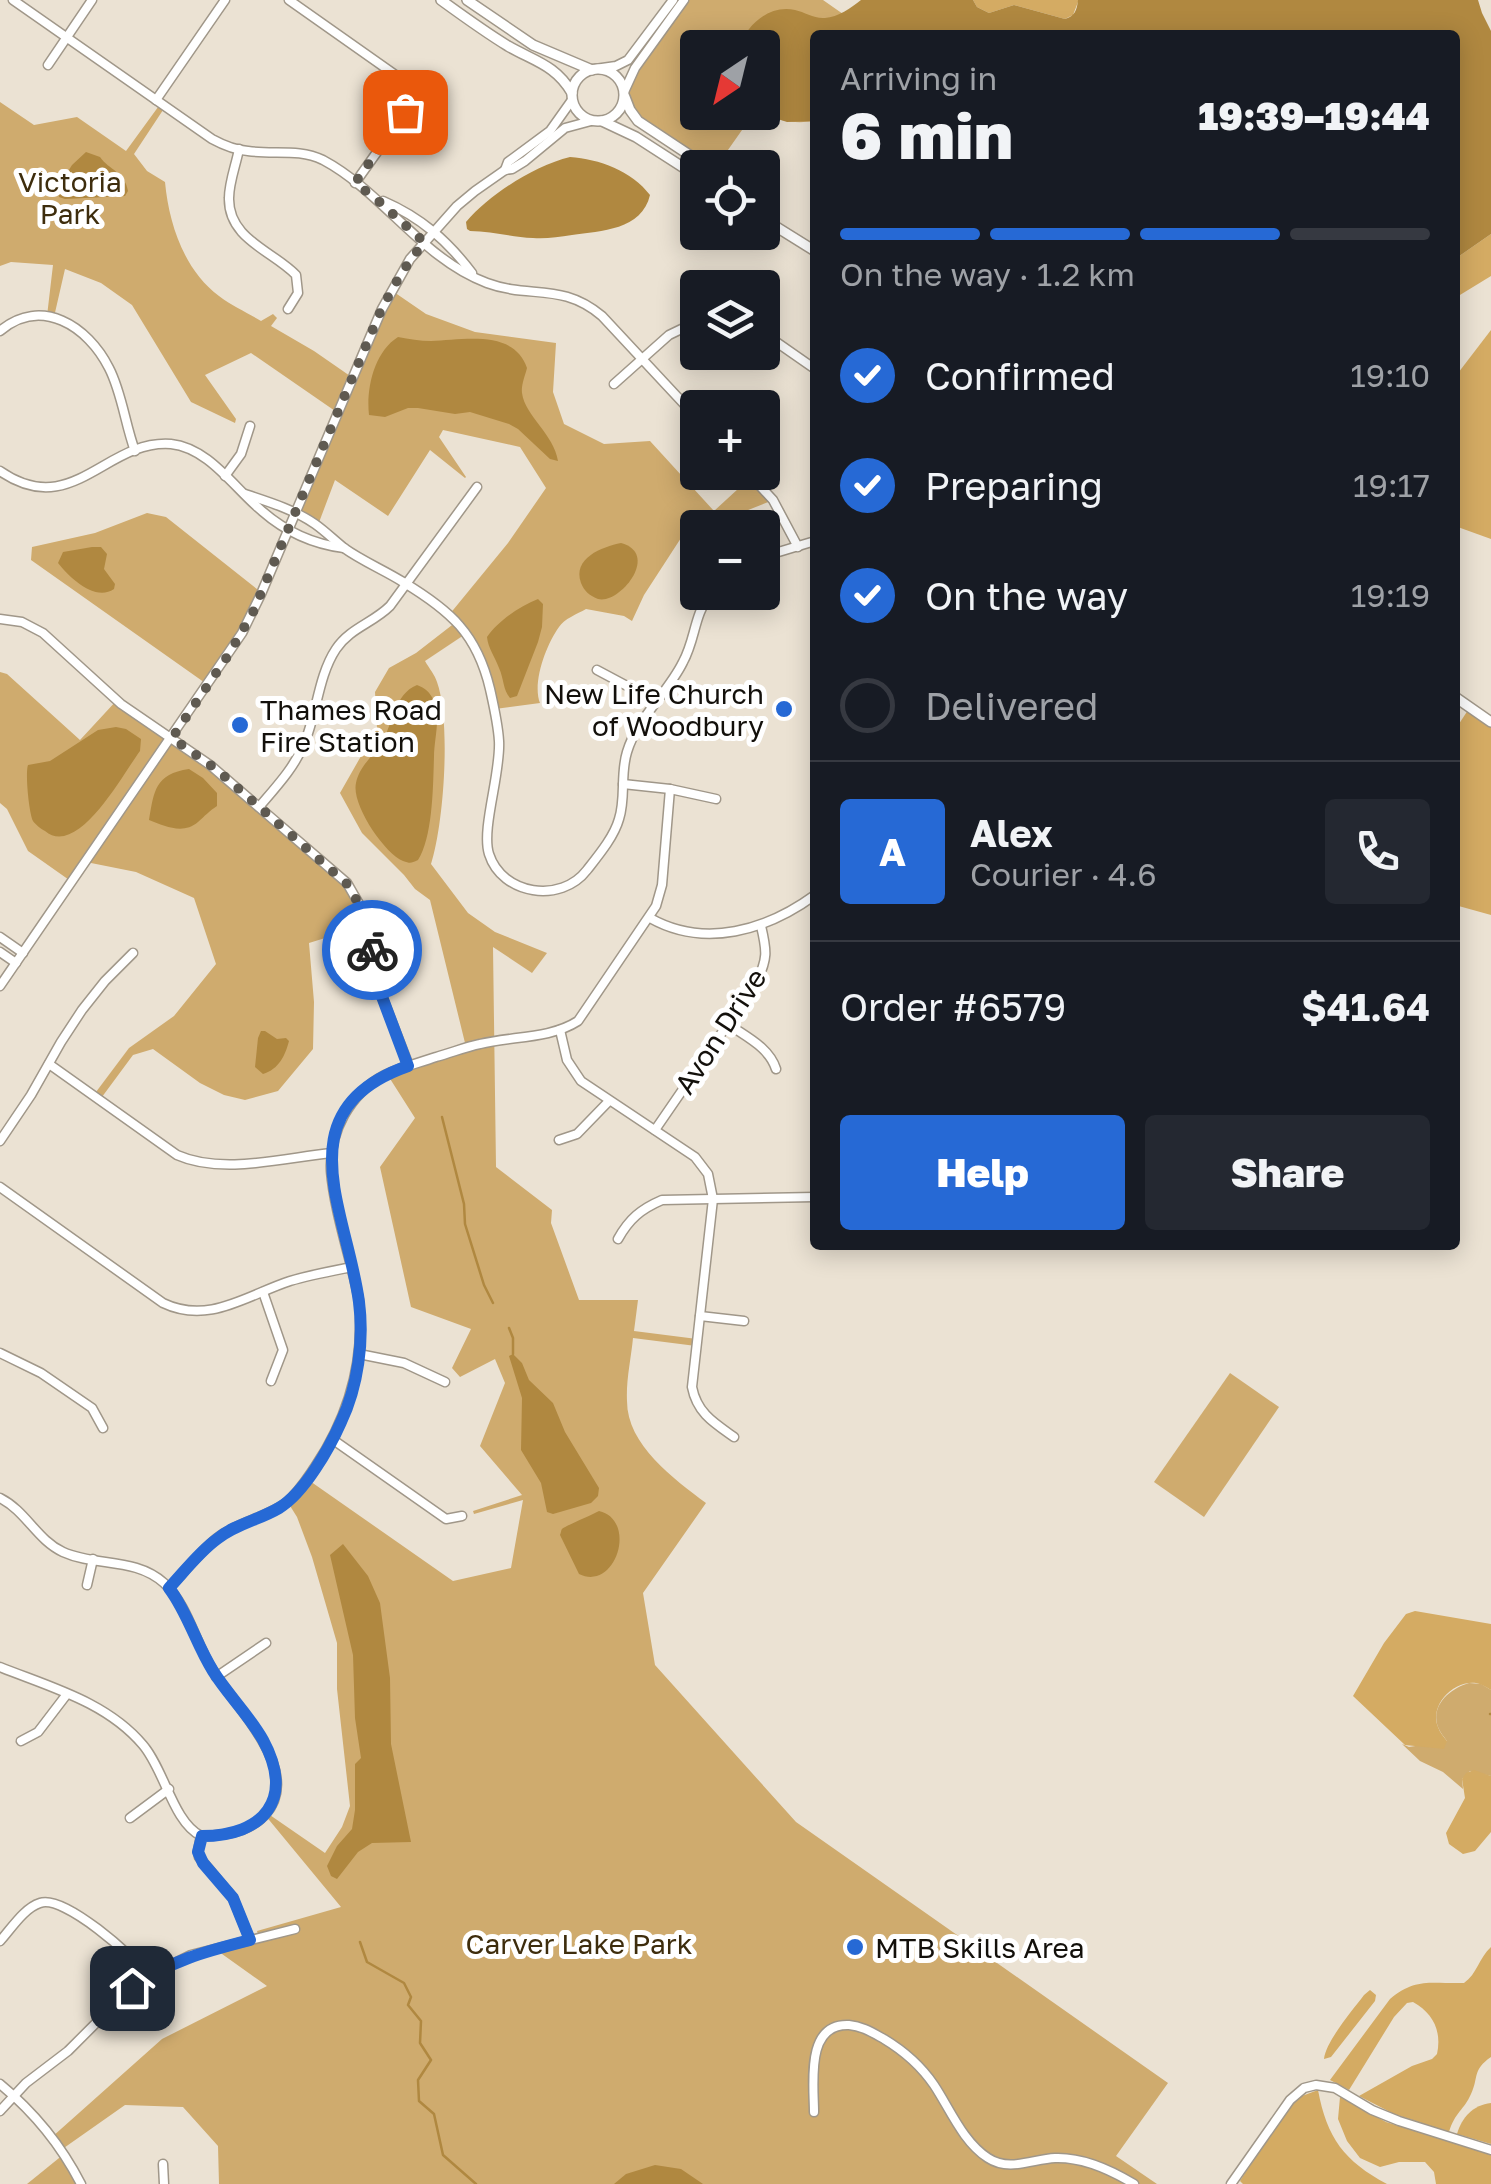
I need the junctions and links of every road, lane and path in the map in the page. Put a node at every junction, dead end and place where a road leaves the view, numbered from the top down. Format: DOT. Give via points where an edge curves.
graph roads {
  1 [pos="13,0"];
  2 [pos="92,0"];
  3 [pos="226,0"];
  4 [pos="290,0"];
  5 [pos="442,0"];
  6 [pos="467,0"];
  7 [pos="673,0"];
  8 [pos="684,0"];
  9 [pos="66,37"];
  10 [pos="48,65"];
  11 [pos="593,70"];
  12 [pos="624,94"];
  13 [pos="572,97"];
  14 [pos="156,100"];
  15 [pos="597,121"];
  16 [pos="239,150"];
  17 [pos="682,150"];
  18 [pos="680,165"];
  19 [pos="505,170"];
  20 [pos="355,183"];
  21 [pos="374,197"];
  22 [pos="780,228"];
  23 [pos="434,231"];
  24 [pos="424,242"];
  25 [pos="810,248"];
  26 [pos="474,276"];
  27 [pos="288,309"];
  28 [pos="0,331"];
  29 [pos="680,331"];
  30 [pos="780,345"];
  31 [pos="642,360"];
  32 [pos="810,366"];
  33 [pos="614,384"];
  34 [pos="680,400"];
  35 [pos="250,426"];
  36 [pos="135,451"];
  37 [pos="0,471"];
  38 [pos="224,476"];
  39 [pos="477,487"];
  40 [pos="763,490"];
  41 [pos="245,494"];
  42 [pos="295,514"];
  43 [pos="288,530"];
  44 [pos="810,543"];
  45 [pos="798,547"];
  46 [pos="344,548"];
  47 [pos="780,552"];
  48 [pos="407,584"];
  49 [pos="700,610"];
  50 [pos="0,619"];
  51 [pos="598,670"];
  52 [pos="1460,700"];
  53 [pos="656,702"];
  54 [pos="1491,722"];
  55 [pos="172,738"];
  56 [pos="623,784"];
  57 [pos="670,789"];
  58 [pos="716,799"];
  59 [pos="259,807"];
  60 [pos="810,898"];
  61 [pos="650,918"];
  62 [pos="760,926"];
  63 [pos="0,937"];
  64 [pos="0,952"];
  65 [pos="133,952"];
  66 [pos="23,953"];
  67 [pos="16,963"];
  68 [pos="0,986"];
  69 [pos="728,1024"];
  70 [pos="560,1030"];
  71 [pos="48,1064"];
  72 [pos="408,1066"];
  73 [pos="776,1069"];
  74 [pos="610,1101"];
  75 [pos="655,1130"];
  76 [pos="560,1140"];
  77 [pos="0,1141"];
  78 [pos="331,1153"];
  79 [pos="0,1187"];
  80 [pos="810,1197"];
  81 [pos="712,1198"];
  82 [pos="618,1239"];
  83 [pos="352,1266"];
  84 [pos="263,1292"];
  85 [pos="700,1316"];
  86 [pos="744,1320"];
  87 [pos="0,1353"];
  88 [pos="359,1354"];
  89 [pos="271,1381"];
  90 [pos="445,1382"];
  91 [pos="104,1428"];
  92 [pos="734,1436"];
  93 [pos="332,1439"];
  94 [pos="2,1502"];
  95 [pos="462,1516"];
  96 [pos="93,1559"];
  97 [pos="88,1585"];
  98 [pos="169,1588"];
  99 [pos="266,1643"];
  100 [pos="0,1667"];
  101 [pos="216,1677"];
  102 [pos="67,1694"];
  103 [pos="20,1742"];
  104 [pos="169,1789"];
  105 [pos="130,1818"];
  106 [pos="202,1836"];
  107 [pos="295,1928"];
  108 [pos="250,1940"];
  109 [pos="0,1941"];
  110 [pos="149,1976"];
  111 [pos="0,2084"];
  112 [pos="14,2096"];
  113 [pos="0,2111"];
  114 [pos="814,2112"];
  115 [pos="1491,2150"];
  116 [pos="163,2164"];
  117 [pos="81,2184"];
  118 [pos="164,2184"];
  119 [pos="1134,2184"];
  120 [pos="1231,2184"];
  1 -- 9 [label="street"];
  2 -- 9 [label="street"];
  3 -- 14 [label="street"];
  4 -- 20 [label="street" via="394,74 407,92 402,118"];
  5 -- 13 [label="main road" via="552,69"];
  6 -- 11 [label="main road" via="532,45"];
  7 -- 11 [label="street" via="628,60"];
  8 -- 12 [label="street"];
  9 -- 10 [label="street"];
  9 -- 14 [label="street"];
  11 -- 12 [label="main road" via="614,75"];
  11 -- 13 [label="main road" via="576,81"];
  12 -- 15 [label="main road" via="612,118"];
  12 -- 17 [label="main road" via="638,120"];
  13 -- 15 [label="main road" via="579,113"];
  13 -- 19 [label="street" via="550,130"];
  14 -- 16 [label="street"];
  15 -- 18 [label="main road"];
  15 -- 19 [label="street" via="566,128"];
  16 -- 20 [label="street" via="310,155"];
  16 -- 27 [label="street" via="229,193 232,218 242,234 296,276 298,293"];
  19 -- 23 [label="street"];
  20 -- 21 [label="street"];
  21 -- 23 [label="street"];
  21 -- 24 [label="street"];
  22 -- 25 [label="main road"];
  23 -- 24 [label="street"];
  23 -- 26 [label="street"];
  24 -- 26 [label="street"];
  24 -- 42 [label="street" via="382,308"];
  26 -- 31 [label="street" via="584,303"];
  28 -- 36 [label="street" via="40,315 82,333 111,373"];
  29 -- 31 [label="street"];
  30 -- 32 [label="street"];
  31 -- 33 [label="street"];
  31 -- 34 [label="street"];
  35 -- 38 [label="street"];
  36 -- 37 [label="street" via="51,487"];
  36 -- 38 [label="street" via="180,446"];
  38 -- 41 [label="street"];
  39 -- 48 [label="street"];
  40 -- 45 [label="street"];
  41 -- 42 [label="street"];
  41 -- 43 [label="street"];
  42 -- 43 [label="street"];
  42 -- 46 [label="street"];
  43 -- 46 [label="street"];
  43 -- 55 [label="street" via="242,632"];
  44 -- 45 [label="street"];
  45 -- 47 [label="street"];
  46 -- 48 [label="street"];
  48 -- 56 [label="street" via="461,625 484,666 500,749 487,846 501,875 543,891 574,883 616,826"];
  48 -- 59 [label="street" via="387,610 334,652 301,751"];
  49 -- 53 [label="street" via="683,664"];
  50 -- 55 [label="street" via="43,633 121,704"];
  51 -- 53 [label="street"];
  52 -- 54 [label="main road"];
  53 -- 56 [label="street" via="631,742"];
  55 -- 59 [label="street"];
  55 -- 66 [label="street"];
  56 -- 57 [label="street"];
  57 -- 58 [label="street"];
  57 -- 61 [label="street" via="660,895"];
  59 -- 72 [label="street" via="358,898 381,994"];
  60 -- 62 [label="street"];
  61 -- 62 [label="street" via="694,934"];
  61 -- 70 [label="street" via="584,1014"];
  62 -- 69 [label="street, Avon Drive" via="766,962"];
  63 -- 66 [label="street"];
  64 -- 67 [label="street"];
  65 -- 71 [label="street" via="82,1010"];
  66 -- 67 [label="street"];
  67 -- 68 [label="street"];
  69 -- 73 [label="street" via="766,1051"];
  69 -- 75 [label="street, Avon Drive"];
  70 -- 72 [label="street"];
  70 -- 74 [label="street" via="572,1070"];
  71 -- 77 [label="street"];
  71 -- 78 [label="street" via="177,1156 199,1164"];
  72 -- 78 [label="street" via="359,1094"];
  74 -- 75 [label="street"];
  74 -- 76 [label="street" via="577,1134"];
  75 -- 81 [label="street" via="699,1160"];
  78 -- 83 [label="street"];
  79 -- 84 [label="street" via="175,1309 212,1310"];
  80 -- 81 [label="street"];
  81 -- 82 [label="street" via="662,1200 627,1222"];
  81 -- 85 [label="street"];
  83 -- 84 [label="street"];
  83 -- 88 [label="street"];
  84 -- 89 [label="street" via="283,1350"];
  85 -- 86 [label="street"];
  85 -- 92 [label="street" via="694,1399 707,1418"];
  87 -- 91 [label="street" via="92,1408"];
  88 -- 90 [label="street" via="404,1363"];
  88 -- 93 [label="street" via="349,1402"];
  93 -- 95 [label="street" via="446,1519"];
  93 -- 98 [label="street" via="290,1500 216,1539"];
  94 -- 96 [label="street" via="17,1508 53,1547"];
  96 -- 97 [label="street"];
  96 -- 98 [label="street" via="142,1568"];
  98 -- 101 [label="street"];
  99 -- 101 [label="street"];
  100 -- 102 [label="street"];
  101 -- 106 [label="street" via="264,1743 276,1795 258,1822"];
  102 -- 103 [label="street" via="38,1732"];
  102 -- 104 [label="street" via="130,1732"];
  104 -- 105 [label="street"];
  104 -- 106 [label="street" via="186,1825"];
  106 -- 108 [label="street" via="199,1857 233,1898"];
  107 -- 108 [label="street"];
  108 -- 110 [label="street" via="187,1957"];
  109 -- 110 [label="street" via="32,1907 51,1901 119,1945"];
  110 -- 112 [label="street"];
  111 -- 112 [label="street"];
  112 -- 113 [label="street"];
  112 -- 117 [label="street"];
  114 -- 119 [label="street" via="815,2050 826,2033 855,2026 917,2063 964,2133 994,2162 1067,2158"];
  115 -- 120 [label="street" via="1399,2122 1335,2088 1314,2085 1290,2100"];
  116 -- 118 [label="street"];
}
